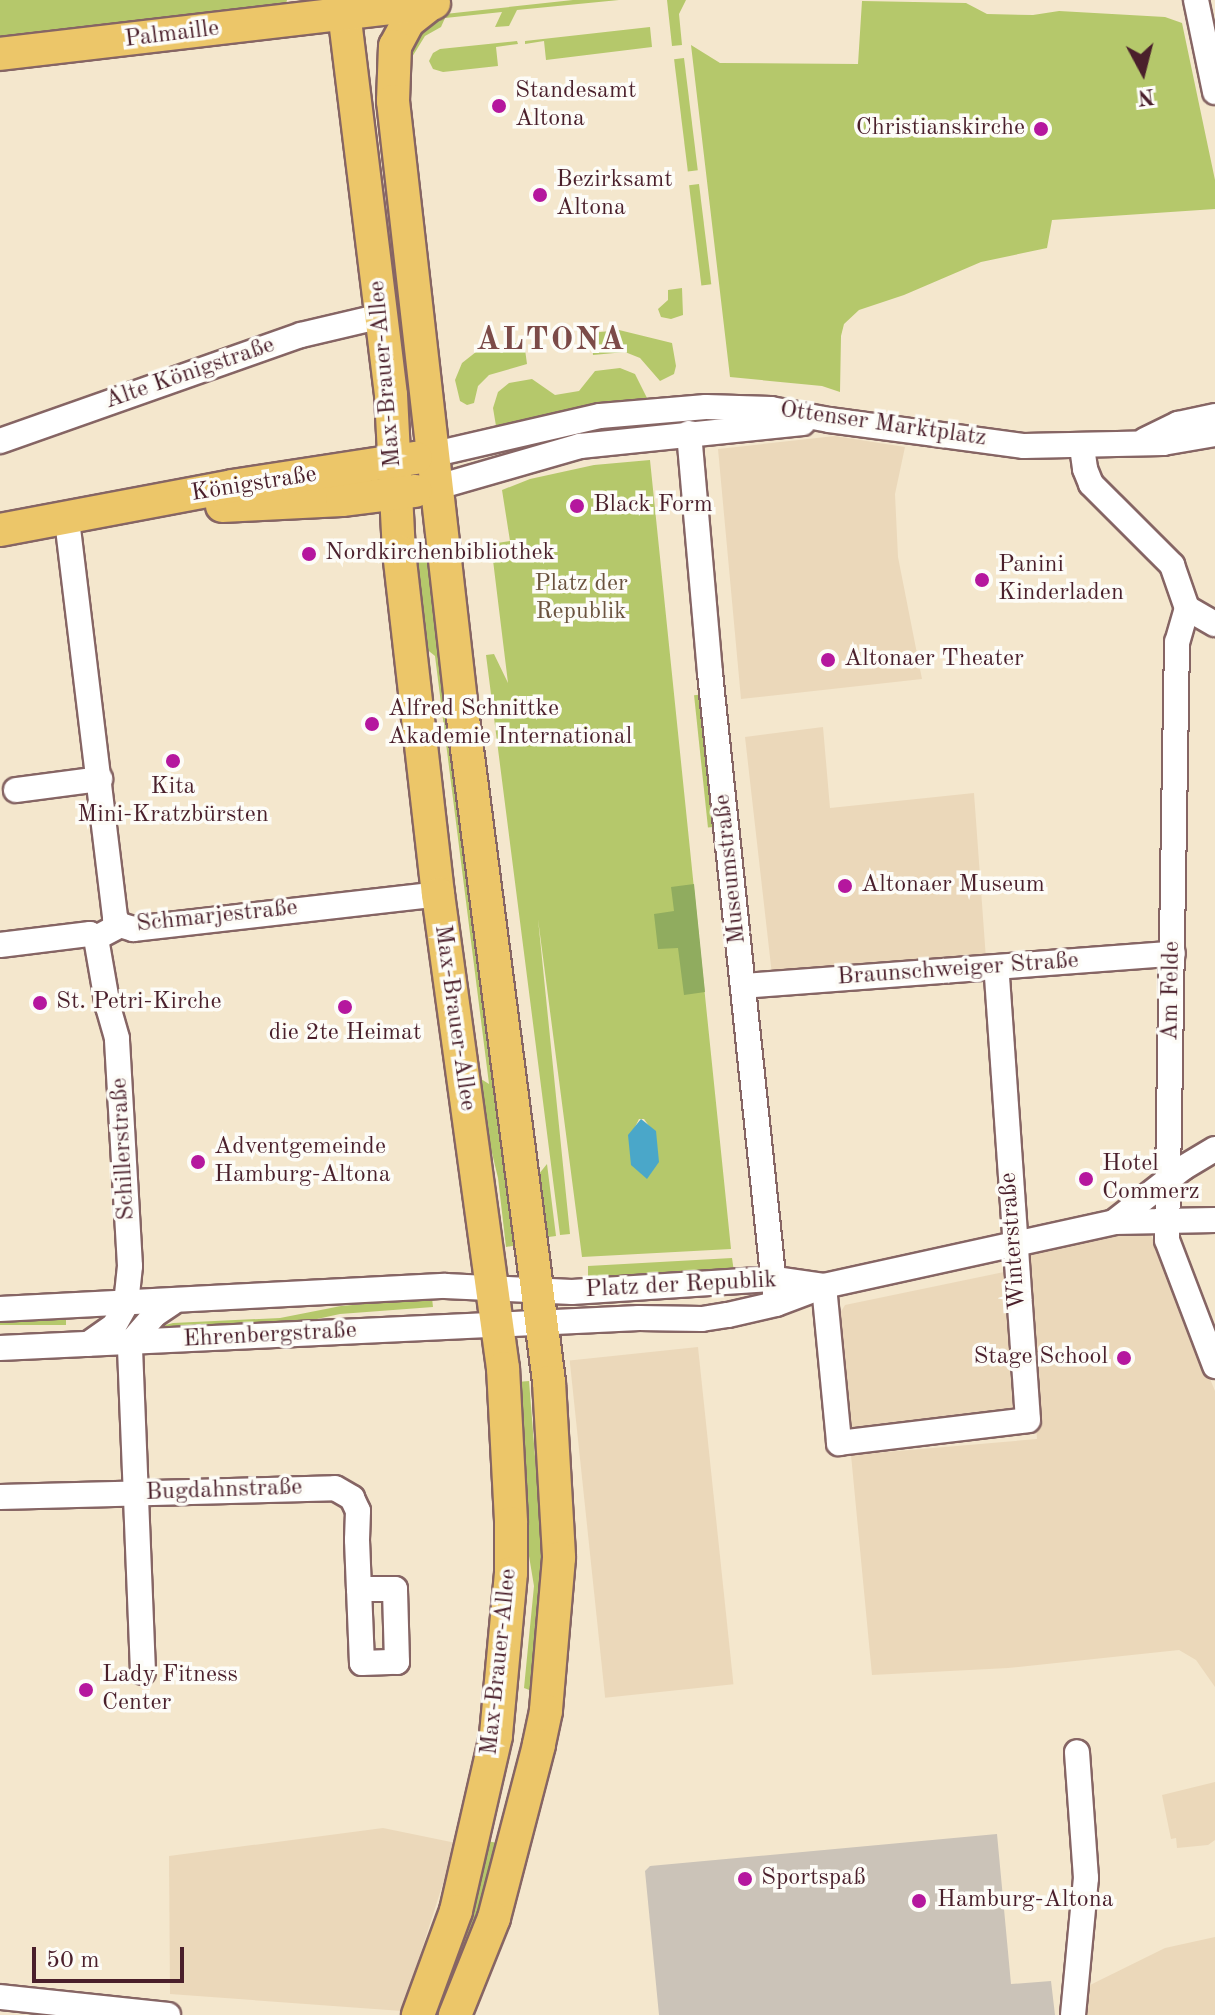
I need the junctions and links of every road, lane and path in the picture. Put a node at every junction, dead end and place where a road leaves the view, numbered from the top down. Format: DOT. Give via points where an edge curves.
graph roads {
  1 [pos="1196,0"];
  2 [pos="438,2"];
  3 [pos="352,6"];
  4 [pos="0,54"];
  5 [pos="1211,57"];
  6 [pos="1215,92"];
  7 [pos="393,101"];
  8 [pos="382,316"];
  9 [pos="1215,416"];
  10 [pos="829,420"];
  11 [pos="689,433"];
  12 [pos="1215,434"];
  13 [pos="0,441"];
  14 [pos="1143,441"];
  15 [pos="1082,447"];
  16 [pos="435,454"];
  17 [pos="395,478"];
  18 [pos="438,487"];
  19 [pos="67,520"];
  20 [pos="0,530"];
  21 [pos="1187,608"];
  22 [pos="1215,624"];
  23 [pos="100,779"];
  24 [pos="16,790"];
  25 [pos="438,894"];
  26 [pos="120,925"];
  27 [pos="96,938"];
  28 [pos="0,945"];
  29 [pos="1173,954"];
  30 [pos="996,968"];
  31 [pos="743,986"];
  32 [pos="1215,1149"];
  33 [pos="1169,1181"];
  34 [pos="1166,1219"];
  35 [pos="1215,1220"];
  36 [pos="1114,1222"];
  37 [pos="1014,1245"];
  38 [pos="775,1279"];
  39 [pos="824,1286"];
  40 [pos="491,1287"];
  41 [pos="536,1291"];
  42 [pos="172,1303"];
  43 [pos="126,1304"];
  44 [pos="776,1304"];
  45 [pos="0,1309"];
  46 [pos="540,1323"];
  47 [pos="497,1326"];
  48 [pos="130,1343"];
  49 [pos="87,1344"];
  50 [pos="0,1348"];
  51 [pos="1215,1366"];
  52 [pos="136,1494"];
  53 [pos="0,1497"];
  54 [pos="359,1589"];
  55 [pos="143,1672"];
  56 [pos="1077,1752"];
  57 [pos="0,1997"];
  58 [pos="464,2009"];
  59 [pos="160,2014"];
  60 [pos="418,2015"];
  61 [pos="1073,2015"];
  1 -- 5 [label="street"];
  2 -- 3 [label="main road, Palmaille"];
  2 -- 7 [label="main road, Max-Brauer-Allee" via="408,22 395,46"];
  3 -- 4 [label="main road, Palmaille"];
  3 -- 7 [label="main road, Max-Brauer-Allee"];
  3 -- 8 [label="main road, Max-Brauer-Allee"];
  5 -- 6 [label="street"];
  7 -- 16 [label="main road, Max-Brauer-Allee"];
  8 -- 13 [label="street, Alte Königstraße" via="301,335"];
  8 -- 17 [label="main road, Max-Brauer-Allee"];
  9 -- 14 [label="street, Ottenser Marktplatz" via="1159,430"];
  10 -- 11 [label="street"];
  10 -- 15 [label="street, Ottenser Marktplatz" via="1024,446"];
  10 -- 16 [label="street, Ottenser Marktplatz" via="771,409 683,407 550,425"];
  11 -- 18 [label="street" via="580,446"];
  11 -- 31 [label="street, Museumstraße"];
  12 -- 14 [label="street, Ottenser Marktplatz"];
  14 -- 15 [label="street, Ottenser Marktplatz"];
  15 -- 21 [label="street" via="1091,484 1172,565"];
  16 -- 17 [label="main road"];
  16 -- 18 [label="main road, Max-Brauer-Allee"];
  17 -- 18 [label="main road"];
  17 -- 19 [label="main road, Königstraße" via="342,500 113,511"];
  17 -- 25 [label="main road, Max-Brauer-Allee"];
  18 -- 41 [label="main road, Max-Brauer-Allee"];
  19 -- 20 [label="main road, Königstraße"];
  19 -- 23 [label="street"];
  21 -- 22 [label="street"];
  21 -- 29 [label="street, Am Felde" via="1177,642"];
  23 -- 24 [label="street"];
  23 -- 26 [label="street" via="115,918"];
  25 -- 26 [label="street, Schmarjestraße" via="133,929"];
  25 -- 40 [label="main road, Max-Brauer-Allee"];
  26 -- 27 [label="street, Schmarjestraße"];
  27 -- 28 [label="street, Schmarjestraße" via="90,934"];
  27 -- 43 [label="street, Schillerstraße" via="117,1038 130,1266"];
  29 -- 30 [label="street, Braunschweiger Straße"];
  29 -- 33 [label="street, Am Felde"];
  30 -- 31 [label="street, Braunschweiger Straße"];
  30 -- 37 [label="street, Winterstraße"];
  31 -- 38 [label="street, Museumstraße"];
  32 -- 33 [label="street"];
  33 -- 34 [label="street, Am Felde"];
  33 -- 36 [label="street"];
  34 -- 35 [label="street"];
  34 -- 36 [label="street"];
  34 -- 51 [label="street, Am Felde" via="1170,1252"];
  36 -- 37 [label="street"];
  37 -- 39 [label="street"];
  37 -- 39 [label="street, Winterstraße" via="1028,1420 839,1443"];
  38 -- 39 [label="street, Platz der Republik"];
  38 -- 41 [label="street, Platz der Republik"];
  38 -- 44 [label="street, Museumstraße"];
  39 -- 44 [label="street, Platz der Republik"];
  40 -- 41 [label="street, Ehrenbergstraße"];
  40 -- 42 [label="street, Ehrenbergstraße"];
  40 -- 47 [label="main road, Max-Brauer-Allee"];
  41 -- 46 [label="main road, Max-Brauer-Allee"];
  42 -- 43 [label="street, Ehrenbergstraße"];
  42 -- 48 [label="street"];
  43 -- 45 [label="street, Ehrenbergstraße"];
  43 -- 49 [label="street" via="114,1326"];
  44 -- 46 [label="street, Platz der Republik" via="702,1319"];
  46 -- 47 [label="street, Ehrenbergstraße"];
  46 -- 58 [label="main road, Max-Brauer-Allee" via="559,1558 546,1711 494,1918"];
  47 -- 48 [label="street, Ehrenbergstraße"];
  47 -- 60 [label="main road, Max-Brauer-Allee" via="511,1573 499,1711 456,1911"];
  48 -- 49 [label="street, Ehrenbergstraße"];
  48 -- 52 [label="street"];
  49 -- 50 [label="street, Ehrenbergstraße"];
  52 -- 53 [label="street, Bugdahnstraße"];
  52 -- 54 [label="street, Bugdahnstraße" via="342,1490 358,1511"];
  52 -- 55 [label="street"];
  56 -- 61 [label="street" via="1086,1878"];
  57 -- 59 [label="street"];
}
